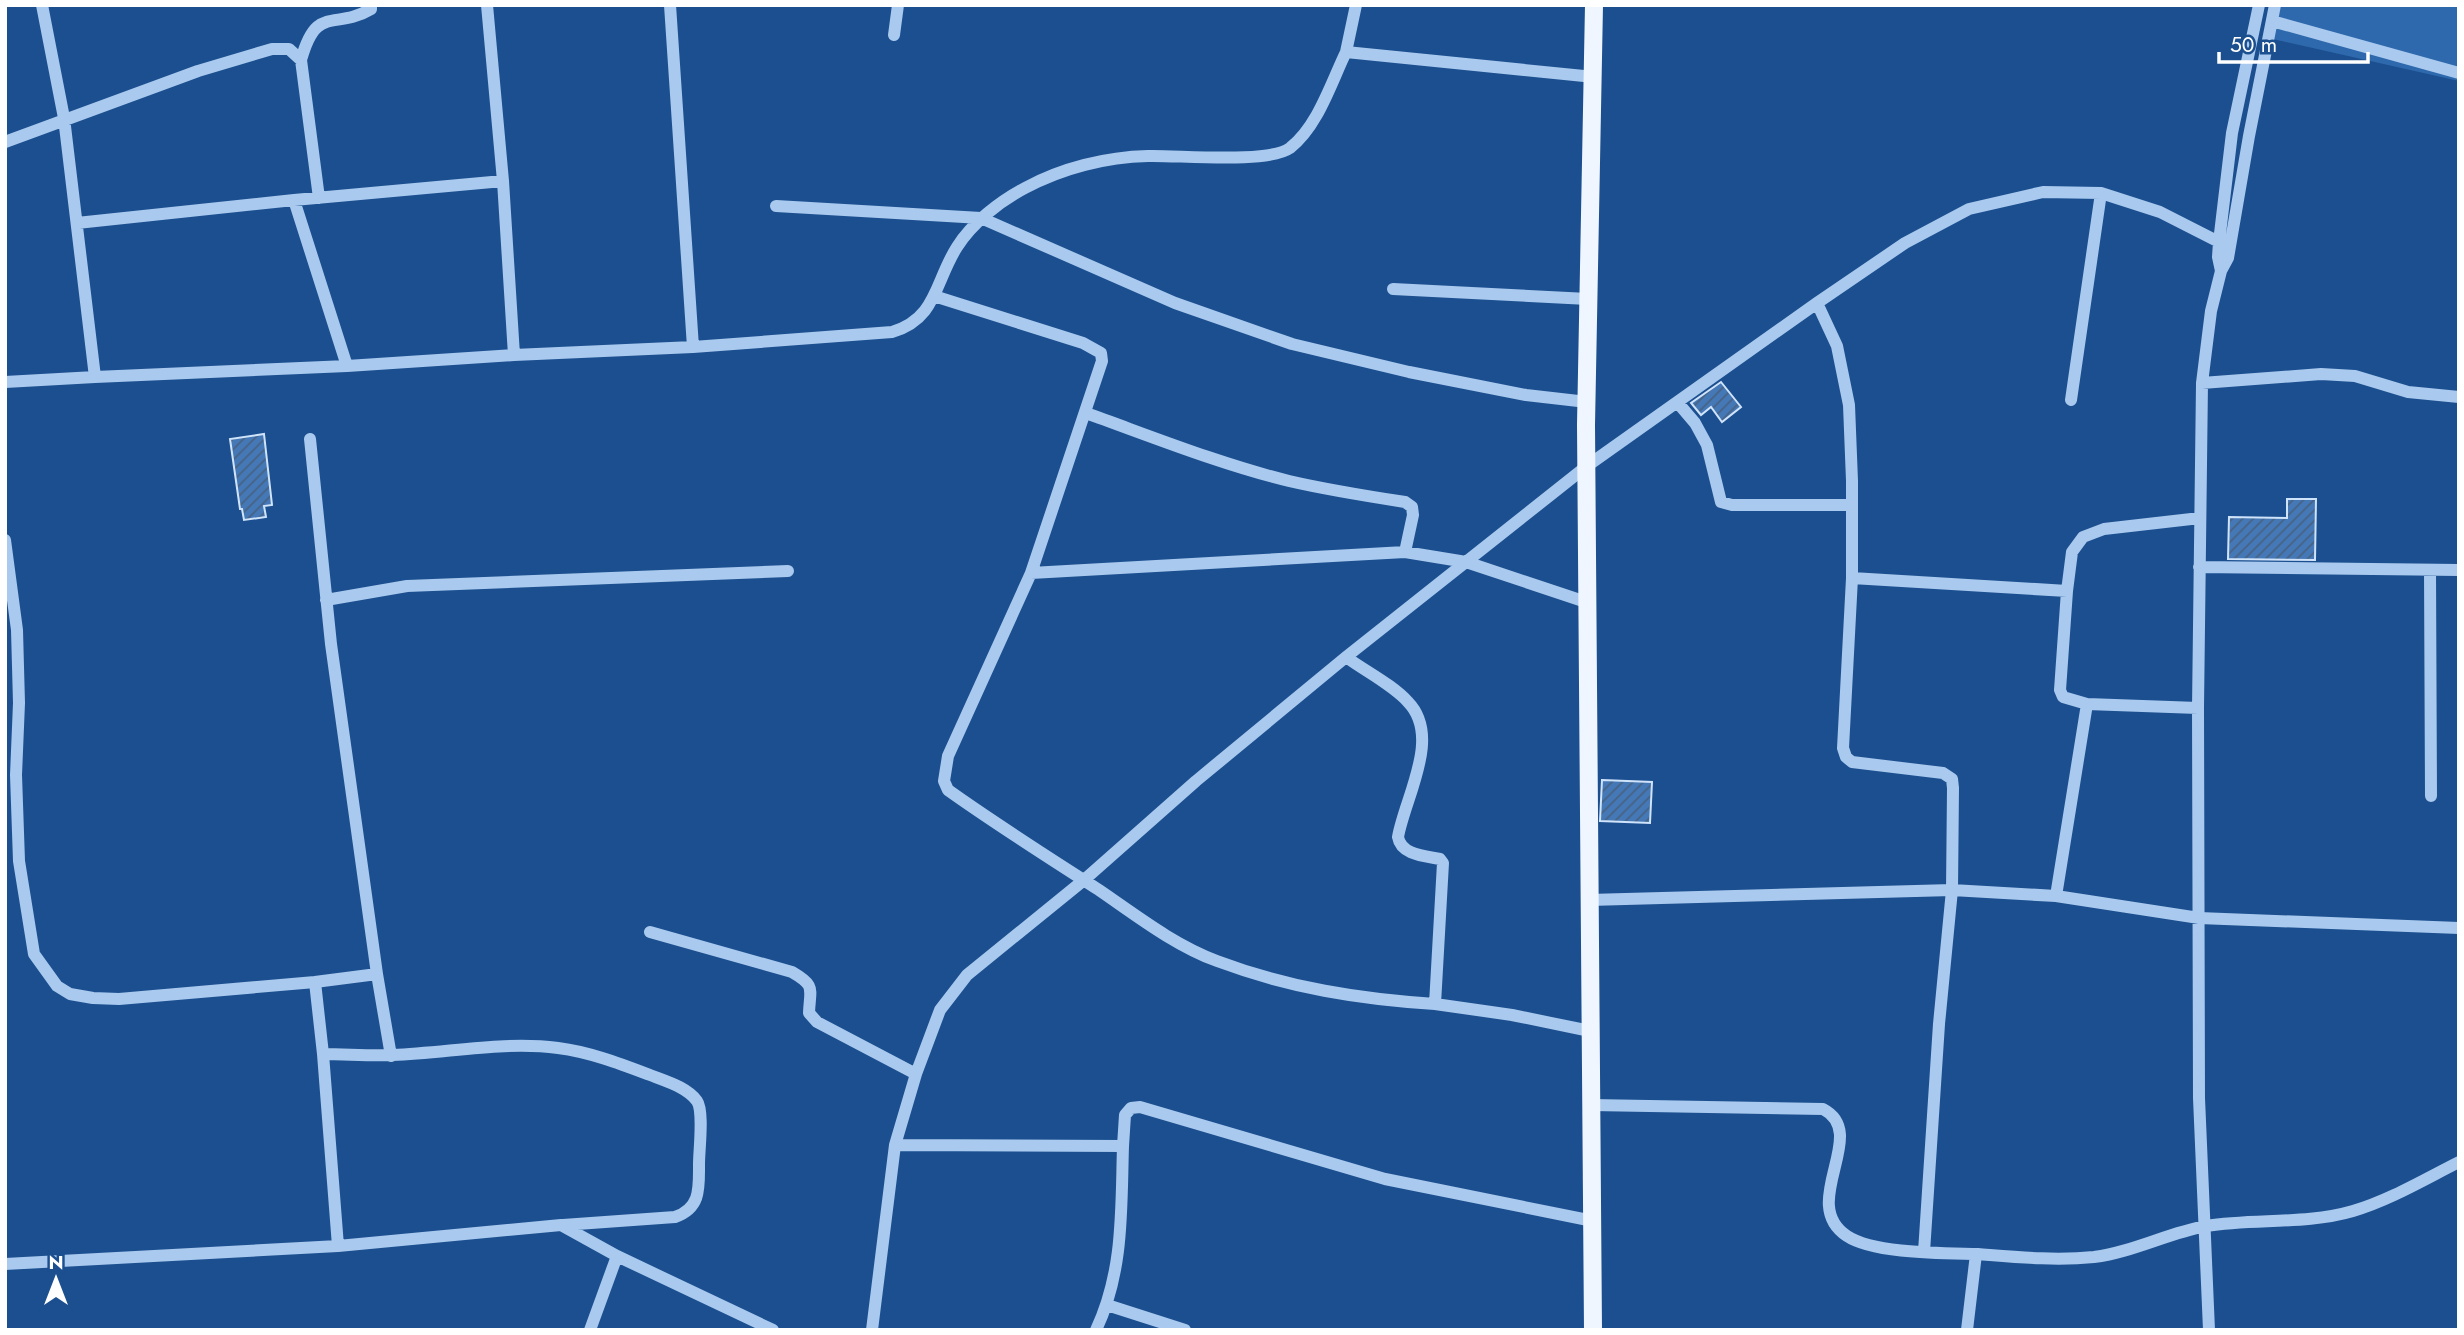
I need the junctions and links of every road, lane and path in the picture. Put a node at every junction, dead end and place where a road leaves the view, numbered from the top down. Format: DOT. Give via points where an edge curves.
graph roads {
  1 [pos="42,5"];
  2 [pos="372,5"];
  3 [pos="487,5"];
  4 [pos="670,5"];
  5 [pos="898,5"];
  6 [pos="1356,5"];
  7 [pos="1594,5"];
  8 [pos="2259,5"];
  9 [pos="2275,5"];
  10 [pos="2272,21"];
  11 [pos="894,35"];
  12 [pos="1346,52"];
  13 [pos="301,60"];
  14 [pos="2459,73"];
  15 [pos="1594,77"];
  16 [pos="64,118"];
  17 [pos="5,142"];
  18 [pos="503,181"];
  19 [pos="2101,193"];
  20 [pos="319,198"];
  21 [pos="294,200"];
  22 [pos="776,206"];
  23 [pos="981,218"];
  24 [pos="77,223"];
  25 [pos="2219,242"];
  26 [pos="2221,271"];
  27 [pos="1393,289"];
  28 [pos="934,296"];
  29 [pos="1588,299"];
  30 [pos="1817,303"];
  31 [pos="693,347"];
  32 [pos="514,355"];
  33 [pos="347,366"];
  34 [pos="95,377"];
  35 [pos="5,382"];
  36 [pos="2202,383"];
  37 [pos="2459,397"];
  38 [pos="2071,400"];
  39 [pos="1587,402"];
  40 [pos="1678,402"];
  41 [pos="1086,413"];
  42 [pos="310,439"];
  43 [pos="1587,466"];
  44 [pos="1852,505"];
  45 [pos="2200,519"];
  46 [pos="5,540"];
  47 [pos="1405,552"];
  48 [pos="1466,562"];
  49 [pos="2199,567"];
  50 [pos="2430,570"];
  51 [pos="2459,570"];
  52 [pos="788,571"];
  53 [pos="1031,573"];
  54 [pos="1852,578"];
  55 [pos="2067,591"];
  56 [pos="326,600"];
  57 [pos="1589,603"];
  58 [pos="1346,657"];
  59 [pos="2087,704"];
  60 [pos="2198,708"];
  61 [pos="2431,796"];
  62 [pos="12,861"];
  63 [pos="1084,880"];
  64 [pos="1952,890"];
  65 [pos="2056,896"];
  66 [pos="1589,900"];
  67 [pos="2199,918"];
  68 [pos="2459,928"];
  69 [pos="650,932"];
  70 [pos="377,974"];
  71 [pos="315,982"];
  72 [pos="1435,1004"];
  73 [pos="1590,1031"];
  74 [pos="323,1054"];
  75 [pos="391,1056"];
  76 [pos="916,1074"];
  77 [pos="1591,1105"];
  78 [pos="895,1145"];
  79 [pos="1123,1146"];
  80 [pos="2459,1161"];
  81 [pos="1593,1221"];
  82 [pos="561,1225"];
  83 [pos="2205,1226"];
  84 [pos="338,1246"];
  85 [pos="1924,1252"];
  86 [pos="1976,1254"];
  87 [pos="618,1256"];
  88 [pos="5,1264"];
  89 [pos="1107,1305"];
  90 [pos="590,1330"];
  91 [pos="773,1330"];
  92 [pos="872,1330"];
  93 [pos="1096,1330"];
  94 [pos="1185,1330"];
  95 [pos="1593,1330"];
  96 [pos="1967,1330"];
  97 [pos="2209,1330"];
  1 -- 16 [label="street"];
  2 -- 13 [label="street" via="364,13 313,29"];
  3 -- 18 [label="street"];
  4 -- 31 [label="street"];
  5 -- 11 [label="street"];
  6 -- 12 [label="street"];
  7 -- 15 [label="main road"];
  8 -- 25 [label="street" via="2232,134"];
  9 -- 10 [label="street"];
  10 -- 14 [label="street"];
  10 -- 26 [label="street" via="2228,258"];
  12 -- 15 [label="street"];
  12 -- 23 [label="street" via="1311,126 1288,149 1251,158 1145,156 1077,166 1024,188"];
  13 -- 16 [label="street" via="289,49 272,49"];
  13 -- 20 [label="street"];
  15 -- 29 [label="main road"];
  16 -- 17 [label="street"];
  16 -- 24 [label="street"];
  18 -- 20 [label="street"];
  18 -- 32 [label="street"];
  19 -- 25 [label="street" via="2161,212"];
  19 -- 30 [label="street" via="2043,192 1969,209 1905,243"];
  19 -- 38 [label="street"];
  20 -- 21 [label="street"];
  21 -- 24 [label="street"];
  21 -- 33 [label="street"];
  22 -- 23 [label="street"];
  23 -- 28 [label="street" via="957,246"];
  23 -- 39 [label="street" via="1175,303 1292,344 1409,372"];
  24 -- 34 [label="street"];
  25 -- 26 [label="street"];
  26 -- 36 [label="street"];
  27 -- 29 [label="street"];
  28 -- 31 [label="street" via="909,327 892,332"];
  28 -- 41 [label="street" via="1094,347 1102,361"];
  29 -- 39 [label="main road"];
  30 -- 40 [label="street"];
  30 -- 44 [label="street" via="1837,346 1849,405"];
  31 -- 32 [label="street"];
  32 -- 33 [label="street"];
  33 -- 34 [label="street"];
  34 -- 35 [label="street"];
  36 -- 37 [label="street" via="2343,375 2408,392"];
  36 -- 45 [label="street"];
  39 -- 43 [label="main road"];
  40 -- 43 [label="street"];
  40 -- 44 [label="street" via="1707,445 1721,502"];
  41 -- 47 [label="street" via="1288,481 1405,502 1413,515"];
  41 -- 53 [label="street"];
  42 -- 56 [label="street"];
  43 -- 48 [label="street"];
  43 -- 57 [label="main road"];
  44 -- 54 [label="street"];
  45 -- 49 [label="street"];
  45 -- 55 [label="street" via="2104,529 2083,537 2073,552"];
  46 -- 62 [label="street" via="17,629 19,703"];
  47 -- 48 [label="street"];
  47 -- 53 [label="street"];
  48 -- 57 [label="street"];
  48 -- 58 [label="street"];
  49 -- 50 [label="street"];
  49 -- 60 [label="street"];
  50 -- 51 [label="street"];
  50 -- 61 [label="street"];
  52 -- 56 [label="street" via="407,586"];
  53 -- 63 [label="street" via="948,756 944,781 948,790"];
  54 -- 55 [label="street"];
  54 -- 64 [label="street" via="1843,748 1852,762 1943,773 1952,779"];
  55 -- 59 [label="street" via="2060,690 2063,697"];
  56 -- 70 [label="street"];
  57 -- 66 [label="main road"];
  58 -- 63 [label="street"];
  58 -- 72 [label="street" via="1408,701 1423,734 1422,753 1398,837 1405,850 1443,863"];
  59 -- 60 [label="street"];
  59 -- 65 [label="street"];
  60 -- 67 [label="street"];
  62 -- 71 [label="street" via="34,954 57,986 70,994 119,999"];
  63 -- 72 [label="street" via="1169,938 1215,960 1324,991"];
  63 -- 76 [label="street" via="951,993"];
  64 -- 65 [label="street"];
  64 -- 66 [label="street"];
  64 -- 85 [label="street"];
  65 -- 67 [label="street"];
  66 -- 73 [label="main road"];
  67 -- 68 [label="street"];
  67 -- 83 [label="street" via="2199,1098"];
  69 -- 76 [label="street" via="792,972 811,987 809,1013 817,1022"];
  70 -- 71 [label="street"];
  70 -- 75 [label="street"];
  71 -- 74 [label="street"];
  72 -- 73 [label="street"];
  73 -- 77 [label="main road"];
  74 -- 75 [label="street"];
  74 -- 84 [label="street"];
  75 -- 82 [label="street" via="515,1044 560,1048 667,1082 698,1102 699,1187 693,1206 675,1217"];
  76 -- 78 [label="street"];
  77 -- 81 [label="main road"];
  77 -- 85 [label="street" via="1823,1110 1833,1115 1840,1135 1828,1196 1828,1209 1838,1229 1862,1242"];
  78 -- 79 [label="street"];
  78 -- 92 [label="street"];
  79 -- 81 [label="street" via="1125,1115 1140,1107 1385,1179"];
  79 -- 89 [label="street" via="1121,1234"];
  80 -- 83 [label="street" via="2353,1211 2317,1219"];
  81 -- 95 [label="main road"];
  82 -- 84 [label="street"];
  82 -- 87 [label="street"];
  83 -- 86 [label="street" via="2095,1257"];
  83 -- 97 [label="street"];
  84 -- 88 [label="street"];
  85 -- 86 [label="street"];
  86 -- 96 [label="street"];
  87 -- 90 [label="street"];
  87 -- 91 [label="street"];
  89 -- 93 [label="street"];
  89 -- 94 [label="street"];
}
